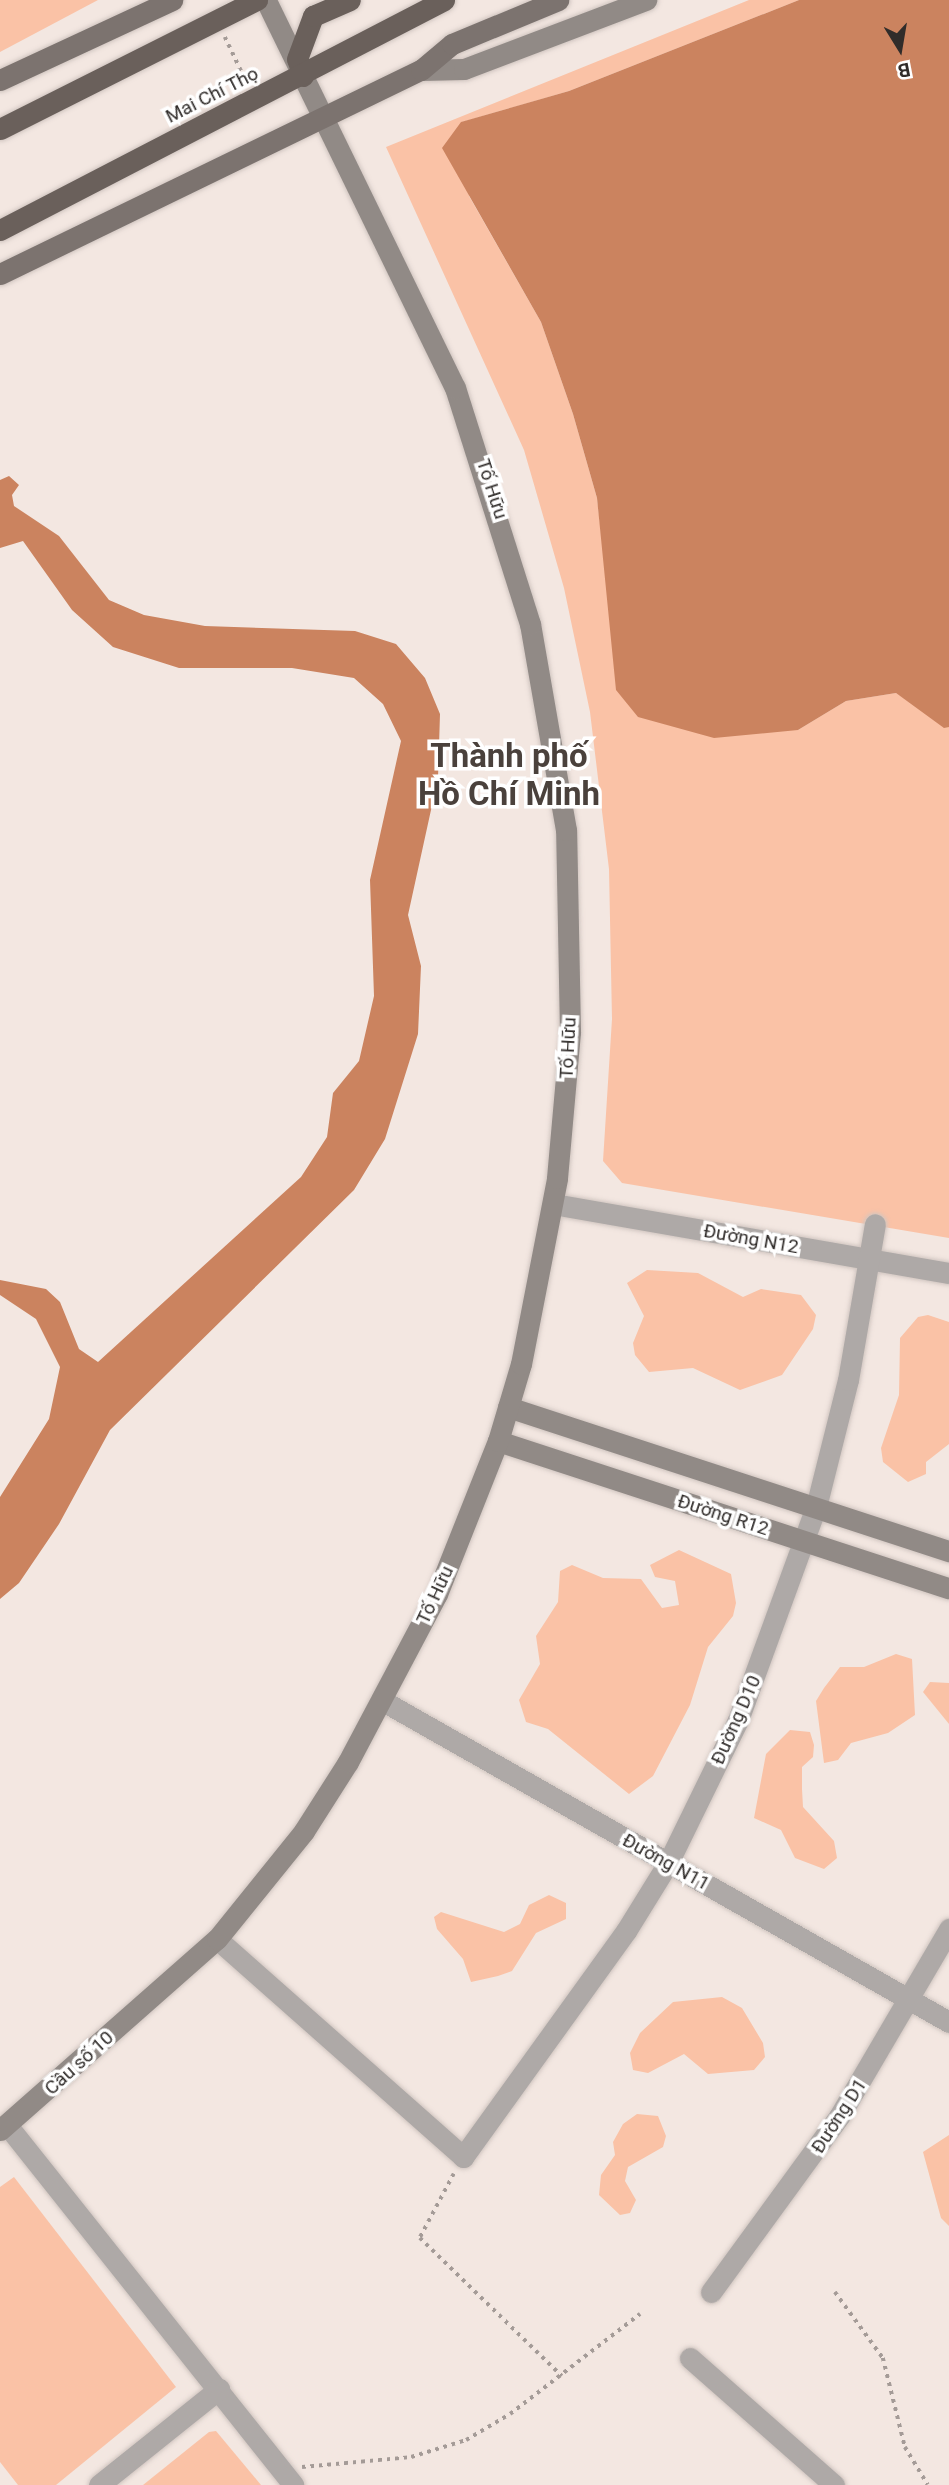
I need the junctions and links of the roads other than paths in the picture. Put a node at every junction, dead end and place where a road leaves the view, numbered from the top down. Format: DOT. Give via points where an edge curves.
graph roads {
  1 [pos="172,0"];
  2 [pos="257,0"];
  3 [pos="265,0"];
  4 [pos="350,0"];
  5 [pos="444,0"];
  6 [pos="558,0"];
  7 [pos="646,0"];
  8 [pos="421,70"];
  9 [pos="303,76"];
  10 [pos="0,80"];
  11 [pos="324,114"];
  12 [pos="0,129"];
  13 [pos="0,230"];
  14 [pos="0,274"];
  15 [pos="553,1204"];
  16 [pos="875,1224"];
  17 [pos="870,1259"];
  18 [pos="949,1273"];
  19 [pos="508,1407"];
  20 [pos="498,1441"];
  21 [pos="816,1507"];
  22 [pos="805,1541"];
  23 [pos="949,1551"];
  24 [pos="949,1588"];
  25 [pos="383,1701"];
  26 [pos="668,1863"];
  27 [pos="949,1929"];
  28 [pos="217,1939"];
  29 [pos="911,2000"];
  30 [pos="949,2022"];
  31 [pos="121,2026"];
  32 [pos="3,2127"];
  33 [pos="711,2291"];
  34 [pos="690,2358"];
  35 [pos="219,2389"];
  36 [pos="290,2481"];
  37 [pos="99,2485"];
  38 [pos="834,2485"];
  1 -- 10 [label="main road"];
  2 -- 12 [label="highway"];
  3 -- 9 [label="main road, Tố Hữu"];
  4 -- 9 [label="highway" via="313,16 297,59"];
  5 -- 9 [label="highway, Mai Chí Thọ"];
  6 -- 8 [label="main road" via="452,44"];
  7 -- 8 [label="main road" via="464,69"];
  8 -- 11 [label="main road"];
  9 -- 11 [label="main road, Tố Hữu"];
  9 -- 13 [label="highway, Mai Chí Thọ"];
  11 -- 14 [label="main road"];
  11 -- 15 [label="main road, Tố Hữu" via="474,434 544,689 564,808 571,932 568,1068"];
  15 -- 17 [label="street, Đường N12"];
  15 -- 19 [label="main road, Tố Hữu"];
  16 -- 17 [label="street, Đường D10"];
  17 -- 18 [label="street, Đường N12"];
  17 -- 21 [label="street, Đường D10"];
  19 -- 20 [label="main road, Tố Hữu"];
  19 -- 21 [label="main road, Đường R12"];
  20 -- 22 [label="main road, Đường R12"];
  20 -- 25 [label="main road, Tố Hữu" via="437,1594"];
  21 -- 22 [label="street, Đường D10"];
  21 -- 23 [label="main road, Đường R12"];
  22 -- 24 [label="main road, Đường R12"];
  22 -- 26 [label="street, Đường D10" via="738,1720"];
  25 -- 26 [label="street, Đường N11"];
  25 -- 28 [label="main road, Tố Hữu" via="304,1831"];
  26 -- 28 [label="street, Đường D10" via="576,2008 463,2157"];
  26 -- 29 [label="street, Đường N11"];
  27 -- 29 [label="street, Đường D1"];
  28 -- 31 [label="main road, Tố Hữu"];
  29 -- 30 [label="street, Đường N11"];
  29 -- 33 [label="street, Đường D1" via="802,2172"];
  31 -- 32 [label="main road, Cầu số 10"];
  32 -- 35 [label="street"];
  34 -- 38 [label="street"];
  35 -- 36 [label="street"];
  35 -- 37 [label="street"];
}
